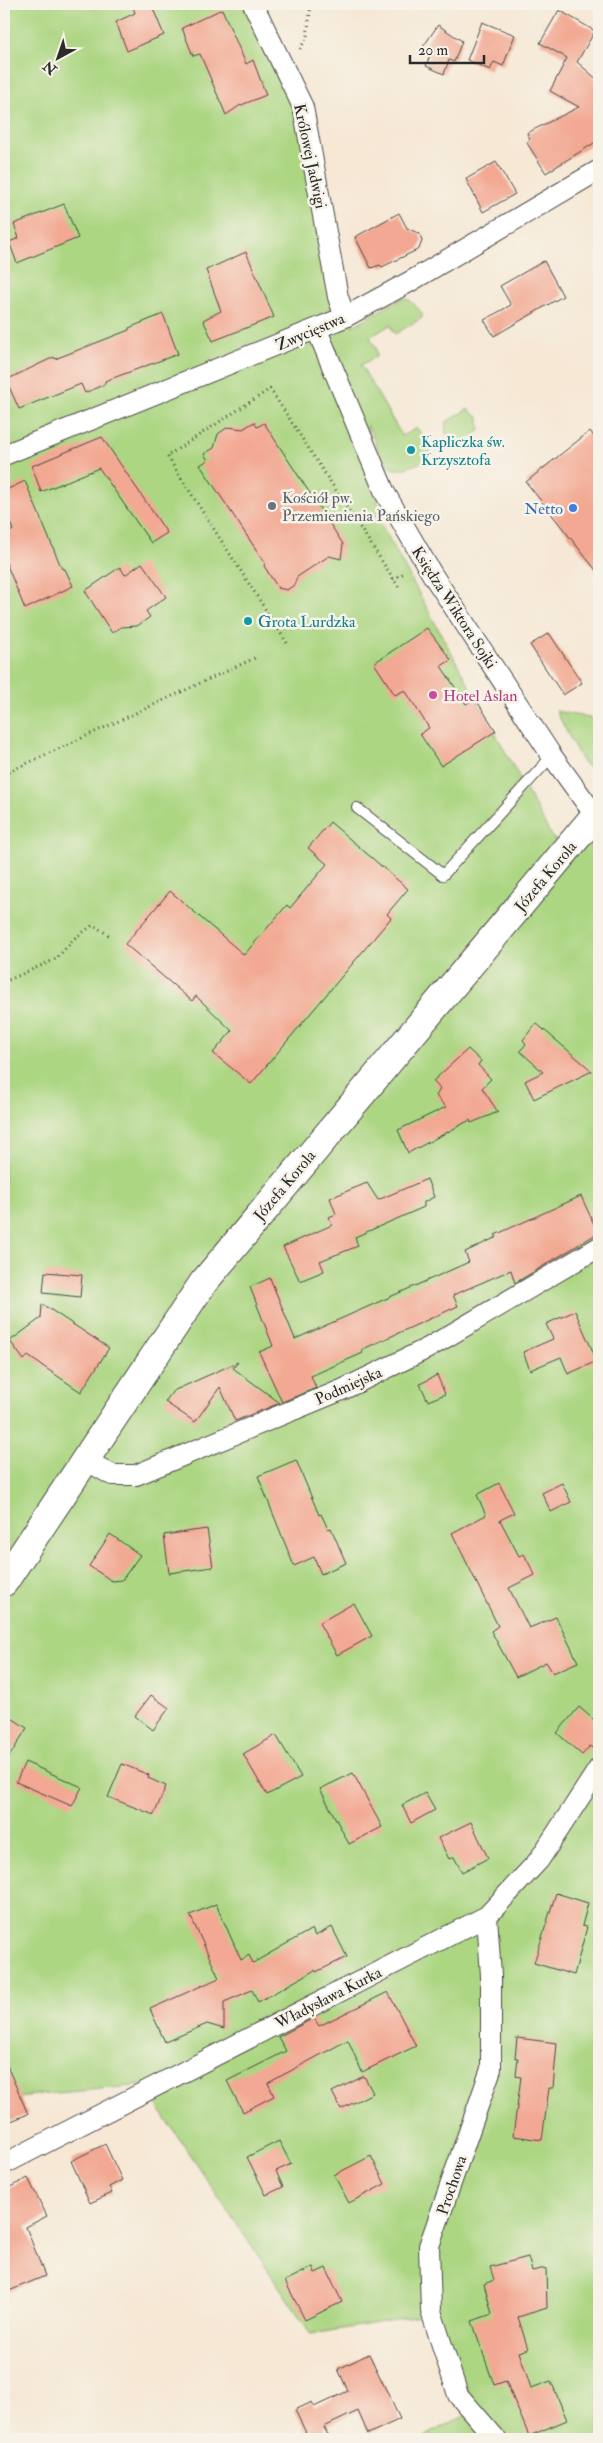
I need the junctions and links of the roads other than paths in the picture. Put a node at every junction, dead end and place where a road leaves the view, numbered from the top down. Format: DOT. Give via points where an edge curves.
graph roads {
  1 [pos="253,4"];
  2 [pos="599,170"];
  3 [pos="345,317"];
  4 [pos="317,330"];
  5 [pos="4,455"];
  6 [pos="552,756"];
  7 [pos="357,808"];
  8 [pos="598,814"];
  9 [pos="599,1247"];
  10 [pos="84,1459"];
  11 [pos="4,1582"];
  12 [pos="599,1768"];
  13 [pos="487,1916"];
  14 [pos="4,2164"];
  15 [pos="496,2439"];
  1 -- 3 [label="street, Królowej Jadwigi" via="304,107 338,297"];
  2 -- 3 [label="street, Zwycięstwa"];
  3 -- 4 [label="street, Zwycięstwa"];
  4 -- 5 [label="street, Zwycięstwa"];
  4 -- 6 [label="street, Księdza Wiktora Sojki" via="384,493 432,574"];
  6 -- 7 [label="lane" via="443,875"];
  6 -- 8 [label="street, Księdza Wiktora Sojki" via="586,803"];
  8 -- 10 [label="highway, Józefa Korola" via="204,1283"];
  9 -- 10 [label="street, Podmiejska" via="428,1348 344,1388 136,1475 112,1475"];
  10 -- 11 [label="highway, Józefa Korola"];
  12 -- 13 [label="street, Władysława Kurka" via="539,1860"];
  13 -- 14 [label="street, Władysława Kurka"];
  13 -- 15 [label="street, Prochowa" via="491,2069 430,2246 431,2311 458,2395"];
}
